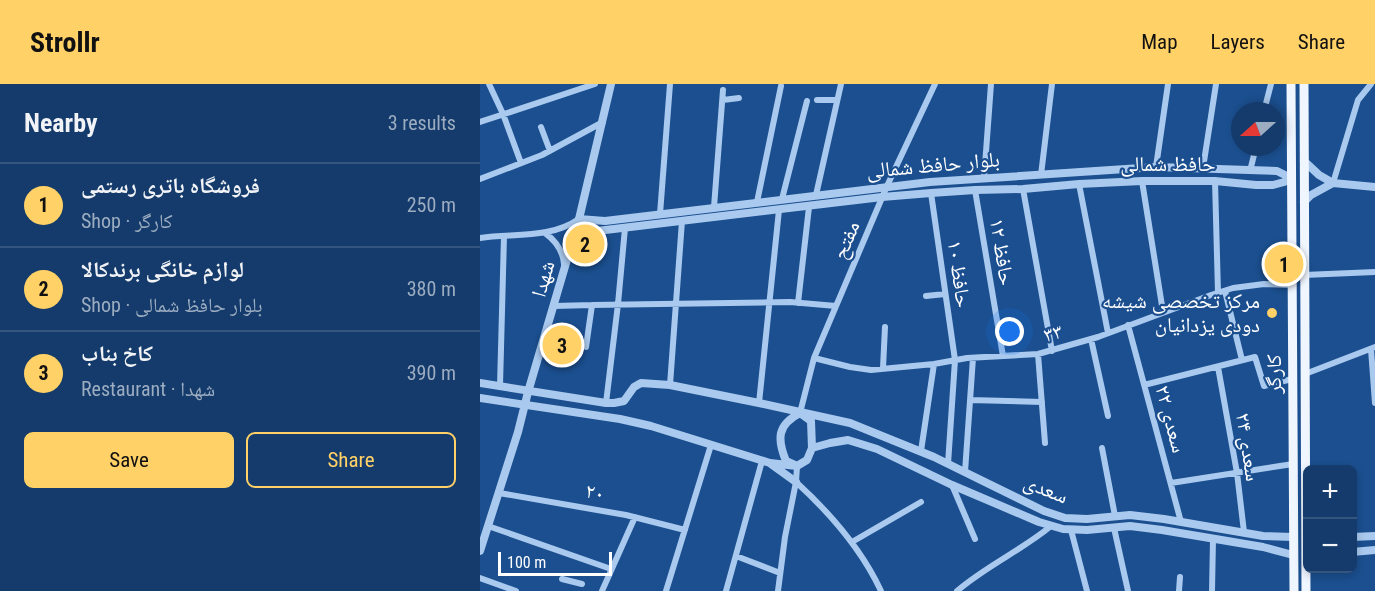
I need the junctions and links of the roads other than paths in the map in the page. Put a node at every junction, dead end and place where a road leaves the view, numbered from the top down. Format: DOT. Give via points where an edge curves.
graph roads {
  1 [pos="489,84"];
  2 [pos="595,84"];
  3 [pos="611,84"];
  4 [pos="670,84"];
  5 [pos="841,84"];
  6 [pos="935,84"];
  7 [pos="991,84"];
  8 [pos="1052,84"];
  9 [pos="1168,84"];
  10 [pos="1216,84"];
  11 [pos="1271,84"];
  12 [pos="1291,84"];
  13 [pos="1304,84"];
  14 [pos="1371,84"];
  15 [pos="781,86"];
  16 [pos="723,90"];
  17 [pos="739,98"];
  18 [pos="723,100"];
  19 [pos="817,100"];
  20 [pos="837,100"];
  21 [pos="807,101"];
  22 [pos="1266,102"];
  23 [pos="503,114"];
  24 [pos="480,122"];
  25 [pos="603,122"];
  26 [pos="541,127"];
  27 [pos="550,151"];
  28 [pos="1254,156"];
  29 [pos="1304,161"];
  30 [pos="521,163"];
  31 [pos="1156,167"];
  32 [pos="1203,168"];
  33 [pos="1250,171"];
  34 [pos="1041,175"];
  35 [pos="1291,178"];
  36 [pos="480,179"];
  37 [pos="984,179"];
  38 [pos="1142,181"];
  39 [pos="1215,181"];
  40 [pos="1333,183"];
  41 [pos="1079,184"];
  42 [pos="887,186"];
  43 [pos="1375,187"];
  44 [pos="1023,189"];
  45 [pos="975,190"];
  46 [pos="931,193"];
  47 [pos="816,195"];
  48 [pos="882,197"];
  49 [pos="782,199"];
  50 [pos="757,202"];
  51 [pos="1304,202"];
  52 [pos="714,207"];
  53 [pos="809,207"];
  54 [pos="779,210"];
  55 [pos="660,214"];
  56 [pos="579,219"];
  57 [pos="682,221"];
  58 [pos="625,228"];
  59 [pos="545,233"];
  60 [pos="504,236"];
  61 [pos="480,238"];
  62 [pos="572,246"];
  63 [pos="564,269"];
  64 [pos="1375,272"];
  65 [pos="1305,275"];
  66 [pos="1292,285"];
  67 [pos="1222,292"];
  68 [pos="945,294"];
  69 [pos="926,296"];
  70 [pos="769,302"];
  71 [pos="798,303"];
  72 [pos="618,304"];
  73 [pos="676,304"];
  74 [pos="592,305"];
  75 [pos="554,306"];
  76 [pos="836,306"];
  77 [pos="1163,312"];
  78 [pos="1128,325"];
  79 [pos="885,327"];
  80 [pos="1108,333"];
  81 [pos="1091,339"];
  82 [pos="586,347"];
  83 [pos="1373,348"];
  84 [pos="1052,351"];
  85 [pos="1038,354"];
  86 [pos="1003,356"];
  87 [pos="814,358"];
  88 [pos="973,358"];
  89 [pos="955,360"];
  90 [pos="1242,360"];
  91 [pos="934,364"];
  92 [pos="1218,367"];
  93 [pos="883,368"];
  94 [pos="1305,374"];
  95 [pos="1292,379"];
  96 [pos="480,383"];
  97 [pos="670,385"];
  98 [pos="500,386"];
  99 [pos="1144,386"];
  100 [pos="528,392"];
  101 [pos="480,398"];
  102 [pos="970,400"];
  103 [pos="1042,402"];
  104 [pos="606,403"];
  105 [pos="759,403"];
  106 [pos="1375,403"];
  107 [pos="525,405"];
  108 [pos="800,413"];
  109 [pos="1108,416"];
  110 [pos="850,423"];
  111 [pos="848,440"];
  112 [pos="1045,443"];
  113 [pos="711,445"];
  114 [pos="812,448"];
  115 [pos="1102,448"];
  116 [pos="921,451"];
  117 [pos="766,462"];
  118 [pos="948,464"];
  119 [pos="1293,464"];
  120 [pos="797,466"];
  121 [pos="965,472"];
  122 [pos="1237,473"];
  123 [pos="796,482"];
  124 [pos="1171,483"];
  125 [pos="952,485"];
  126 [pos="499,493"];
  127 [pos="921,502"];
  128 [pos="1115,516"];
  129 [pos="635,517"];
  130 [pos="1307,519"];
  131 [pos="1181,522"];
  132 [pos="488,526"];
  133 [pos="1051,526"];
  134 [pos="1114,528"];
  135 [pos="685,530"];
  136 [pos="1071,530"];
  137 [pos="1244,532"];
  138 [pos="1263,536"];
  139 [pos="1375,536"];
  140 [pos="1293,537"];
  141 [pos="1357,537"];
  142 [pos="1303,538"];
  143 [pos="975,539"];
  144 [pos="1213,539"];
  145 [pos="852,542"];
  146 [pos="1263,547"];
  147 [pos="1375,550"];
  148 [pos="480,551"];
  149 [pos="1357,552"];
  150 [pos="1293,555"];
  151 [pos="1303,555"];
  152 [pos="736,556"];
  153 [pos="611,569"];
  154 [pos="780,573"];
  155 [pos="1306,573"];
  156 [pos="1180,577"];
  157 [pos="480,578"];
  158 [pos="562,579"];
  159 [pos="582,584"];
  160 [pos="516,591"];
  161 [pos="602,591"];
  162 [pos="666,591"];
  163 [pos="726,591"];
  164 [pos="778,591"];
  165 [pos="881,591"];
  166 [pos="957,591"];
  167 [pos="1087,591"];
  168 [pos="1128,591"];
  169 [pos="1179,591"];
  170 [pos="1212,591"];
  171 [pos="1294,591"];
  172 [pos="1306,591"];
  1 -- 23 [label="street"];
  2 -- 23 [label="street"];
  3 -- 25 [label="street, شهدا"];
  4 -- 55 [label="street"];
  5 -- 20 [label="street"];
  6 -- 42 [label="street, مفتح"];
  7 -- 37 [label="street"];
  8 -- 34 [label="street"];
  9 -- 31 [label="street"];
  10 -- 32 [label="street"];
  11 -- 22 [label="street"];
  12 -- 35 [label="main road, کارگر"];
  13 -- 29 [label="main road, کارگر"];
  14 -- 40 [label="street" via="1358,100"];
  15 -- 50 [label="street"];
  16 -- 18 [label="street"];
  17 -- 18 [label="street"];
  18 -- 52 [label="street"];
  19 -- 20 [label="street"];
  20 -- 47 [label="street"];
  21 -- 49 [label="street"];
  23 -- 24 [label="street"];
  23 -- 30 [label="street"];
  25 -- 27 [label="street"];
  25 -- 56 [label="street, شهدا"];
  26 -- 27 [label="street"];
  27 -- 30 [label="street"];
  28 -- 33 [label="street"];
  29 -- 40 [label="street"];
  29 -- 51 [label="main road, کارگر"];
  30 -- 36 [label="street"];
  31 -- 32 [label="street, بلوار حافظ شمالی"];
  31 -- 34 [label="street, بلوار حافظ شمالی"];
  32 -- 33 [label="street, بلوار حافظ شمالی"];
  33 -- 35 [label="street, بلوار حافظ شمالی" via="1277,171"];
  34 -- 37 [label="street, بلوار حافظ شمالی"];
  35 -- 39 [label="street, حافظ شمالی" via="1273,185"];
  35 -- 66 [label="main road, کارگر"];
  37 -- 42 [label="street, بلوار حافظ شمالی"];
  38 -- 39 [label="street, حافظ شمالی"];
  38 -- 41 [label="street, حافظ شمالی"];
  38 -- 77 [label="street"];
  39 -- 67 [label="street"];
  40 -- 43 [label="street"];
  40 -- 51 [label="street"];
  41 -- 44 [label="street, بلوار حافظ شمالی"];
  41 -- 80 [label="street"];
  42 -- 47 [label="street, بلوار حافظ شمالی"];
  42 -- 48 [label="street, مفتح"];
  44 -- 45 [label="street, بلوار حافظ شمالی"];
  44 -- 84 [label="street"];
  45 -- 46 [label="street, بلوار حافظ شمالی"];
  45 -- 86 [label="street, حافظ ۱۲"];
  46 -- 48 [label="street, بلوار حافظ شمالی"];
  46 -- 68 [label="street, حافظ ۱۰"];
  47 -- 49 [label="street, بلوار حافظ شمالی"];
  48 -- 53 [label="street, بلوار حافظ شمالی"];
  48 -- 76 [label="street, مفتح"];
  49 -- 50 [label="street, بلوار حافظ شمالی"];
  50 -- 52 [label="street, بلوار حافظ شمالی"];
  51 -- 65 [label="main road, کارگر"];
  52 -- 55 [label="street, بلوار حافظ شمالی"];
  53 -- 54 [label="street, بلوار حافظ شمالی"];
  53 -- 71 [label="street"];
  54 -- 57 [label="street, بلوار حافظ شمالی"];
  54 -- 70 [label="street"];
  55 -- 56 [label="street, بلوار حافظ شمالی" via="605,221"];
  56 -- 59 [label="street"];
  56 -- 62 [label="street, شهدا"];
  57 -- 58 [label="street, بلوار حافظ شمالی"];
  57 -- 73 [label="street"];
  58 -- 62 [label="street, بلوار حافظ شمالی" via="597,231"];
  58 -- 72 [label="street"];
  59 -- 60 [label="street"];
  59 -- 63 [label="street" via="560,248"];
  60 -- 61 [label="street"];
  60 -- 98 [label="street"];
  62 -- 63 [label="street, شهدا"];
  63 -- 75 [label="street, شهدا"];
  64 -- 65 [label="street"];
  65 -- 94 [label="main road, کارگر"];
  66 -- 67 [label="street, ۳۳" via="1264,284"];
  66 -- 95 [label="main road, کارگر"];
  67 -- 77 [label="street, ۳۳"];
  67 -- 90 [label="street"];
  68 -- 69 [label="street"];
  68 -- 89 [label="street, حافظ ۱۰"];
  70 -- 71 [label="street"];
  70 -- 73 [label="street"];
  70 -- 105 [label="street"];
  71 -- 76 [label="street"];
  72 -- 73 [label="street"];
  72 -- 74 [label="street"];
  72 -- 104 [label="street"];
  73 -- 97 [label="street"];
  74 -- 75 [label="street"];
  74 -- 82 [label="street"];
  75 -- 100 [label="street, شهدا"];
  76 -- 87 [label="street, مفتح"];
  77 -- 78 [label="street, ۳۳"];
  78 -- 80 [label="street, ۳۳"];
  78 -- 99 [label="street, سعدی ۲۲"];
  79 -- 93 [label="street"];
  80 -- 81 [label="street, ۳۳"];
  81 -- 84 [label="street, ۳۳"];
  81 -- 109 [label="street"];
  83 -- 94 [label="street"];
  83 -- 106 [label="street"];
  84 -- 85 [label="street, ۳۳"];
  85 -- 86 [label="street, ۳۳"];
  85 -- 103 [label="street"];
  86 -- 88 [label="street, ۳۳"];
  87 -- 93 [label="street, ۳۳" via="861,369"];
  87 -- 108 [label="street, مفتح"];
  88 -- 89 [label="street, ۳۳"];
  88 -- 102 [label="street"];
  89 -- 91 [label="street, ۳۳"];
  89 -- 118 [label="street, حافظ ۱۰"];
  90 -- 92 [label="street"];
  90 -- 95 [label="street" via="1255,357 1264,386"];
  91 -- 93 [label="street, ۳۳"];
  91 -- 116 [label="street"];
  92 -- 99 [label="street"];
  92 -- 122 [label="street, سعدی ۲۴"];
  94 -- 130 [label="main road, کارگر"];
  95 -- 119 [label="main road, کارگر"];
  96 -- 98 [label="street"];
  97 -- 104 [label="street, سعدی" via="641,383 624,401"];
  97 -- 105 [label="street, سعدی"];
  98 -- 100 [label="street"];
  99 -- 124 [label="street, سعدی ۲۲"];
  100 -- 104 [label="street"];
  100 -- 107 [label="street, شهدا"];
  101 -- 107 [label="street"];
  102 -- 103 [label="street"];
  102 -- 121 [label="street"];
  103 -- 112 [label="street"];
  105 -- 108 [label="street, سعدی"];
  107 -- 113 [label="street" via="620,419"];
  107 -- 126 [label="street, شهدا"];
  108 -- 110 [label="street, سعدی"];
  108 -- 114 [label="street" via="811,421"];
  108 -- 120 [label="street" via="782,428 781,448 786,461"];
  110 -- 111 [label="street"];
  110 -- 116 [label="street, سعدی"];
  111 -- 114 [label="street, سعدی"];
  111 -- 125 [label="street, سعدی" via="877,449"];
  113 -- 117 [label="street"];
  113 -- 135 [label="street"];
  114 -- 120 [label="street" via="807,460"];
  115 -- 128 [label="street"];
  116 -- 118 [label="street, سعدی"];
  117 -- 120 [label="street"];
  117 -- 123 [label="street"];
  117 -- 152 [label="street"];
  118 -- 121 [label="street, سعدی"];
  119 -- 122 [label="street"];
  119 -- 140 [label="main road, کارگر"];
  120 -- 123 [label="street"];
  121 -- 128 [label="street, سعدی" via="1065,518"];
  122 -- 124 [label="street"];
  122 -- 137 [label="street, سعدی ۲۴"];
  123 -- 145 [label="street"];
  123 -- 154 [label="street"];
  124 -- 131 [label="street, سعدی ۲۲"];
  125 -- 133 [label="street, سعدی"];
  125 -- 143 [label="street"];
  126 -- 129 [label="street, ۲۰"];
  126 -- 132 [label="street, شهدا"];
  127 -- 145 [label="street"];
  128 -- 131 [label="street, سعدی"];
  129 -- 135 [label="street, ۲۰"];
  129 -- 153 [label="street"];
  131 -- 137 [label="street, سعدی"];
  132 -- 148 [label="street, شهدا"];
  132 -- 153 [label="street"];
  133 -- 136 [label="street, سعدی"];
  133 -- 166 [label="street"];
  134 -- 136 [label="street, سعدی"];
  134 -- 144 [label="street, سعدی" via="1130,526"];
  134 -- 168 [label="street"];
  135 -- 162 [label="street"];
  136 -- 167 [label="street"];
  137 -- 138 [label="street, سعدی"];
  138 -- 140 [label="street, سعدی"];
  138 -- 146 [label="street" via="1268,542"];
  139 -- 141 [label="street"];
  140 -- 142 [label="main road"];
  140 -- 150 [label="main road, کارگر"];
  144 -- 146 [label="street, سعدی"];
  144 -- 170 [label="street"];
  145 -- 165 [label="street"];
  146 -- 150 [label="street, سعدی"];
  147 -- 149 [label="street"];
  150 -- 151 [label="main road"];
  150 -- 171 [label="main road, کارگر"];
  152 -- 154 [label="street"];
  152 -- 163 [label="street"];
  153 -- 161 [label="street"];
  154 -- 164 [label="street"];
  155 -- 172 [label="main road, کارگر"];
  156 -- 169 [label="street"];
  157 -- 160 [label="street"];
  158 -- 159 [label="street"];
}
